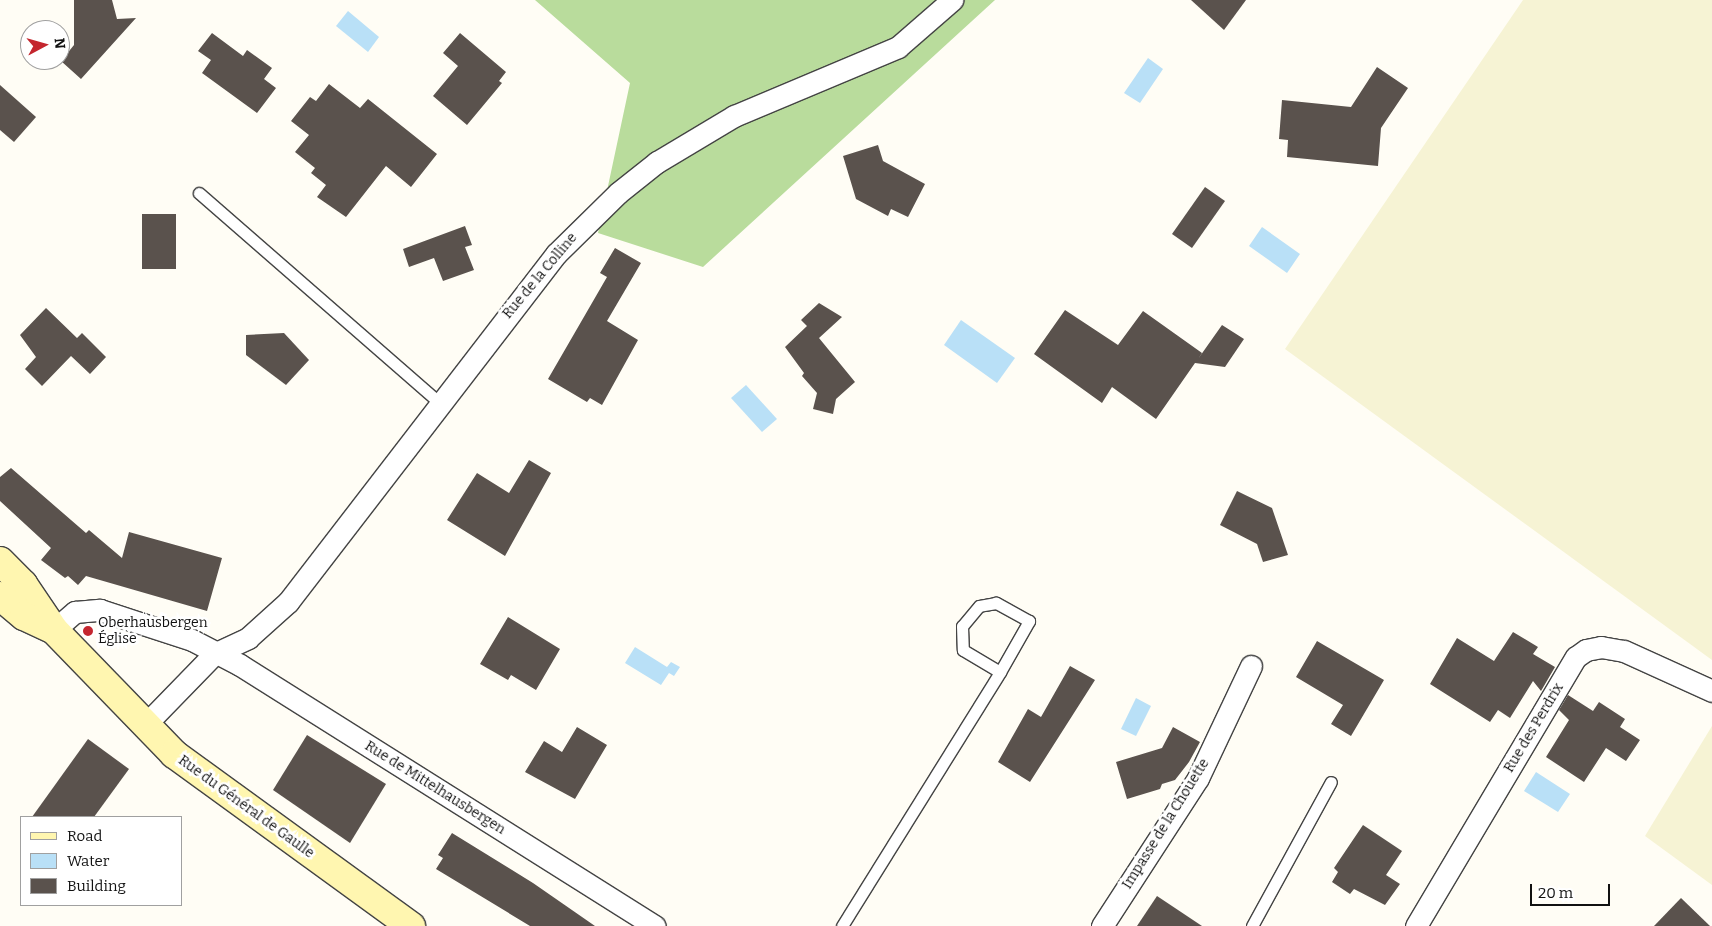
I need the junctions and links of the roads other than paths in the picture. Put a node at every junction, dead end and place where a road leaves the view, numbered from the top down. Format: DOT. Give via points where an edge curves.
graph roads {
  1 [pos="952,0"];
  2 [pos="199,192"];
  3 [pos="439,402"];
  4 [pos="0,560"];
  5 [pos="0,596"];
  6 [pos="54,630"];
  7 [pos="214,654"];
  8 [pos="1251,666"];
  9 [pos="1000,672"];
  10 [pos="1712,690"];
  11 [pos="145,725"];
  12 [pos="1331,782"];
  13 [pos="411,926"];
  14 [pos="655,926"];
  15 [pos="842,926"];
  16 [pos="1102,926"];
  17 [pos="1252,926"];
  18 [pos="1416,926"];
  1 -- 3 [label="street, Rue de la Colline" via="898,47 734,116 656,162 618,193 556,254"];
  2 -- 3 [label="lane"];
  3 -- 7 [label="street, Rue de la Colline" via="288,602 248,638"];
  4 -- 6 [label="street, Rue du Général de Gaulle" via="22,584"];
  5 -- 6 [label="street, Rue du Général de Gaulle" via="24,616"];
  6 -- 7 [label="street, Rue de Mittelhausbergen" via="75,612 100,610 175,633"];
  6 -- 11 [label="street, Rue du Général de Gaulle"];
  7 -- 11 [label="street"];
  7 -- 14 [label="street, Rue de Mittelhausbergen" via="240,665"];
  8 -- 16 [label="street, Impasse de la Chouette" via="1198,778"];
  9 -- 9 [label="lane" via="1029,621 996,603 979,606 962,626 963,650"];
  9 -- 15 [label="lane"];
  10 -- 18 [label="street, Rue des Perdrix" via="1624,651 1601,647 1586,650 1576,657"];
  11 -- 13 [label="street, Rue du Général de Gaulle" via="200,776"];
  12 -- 17 [label="lane"];
}
